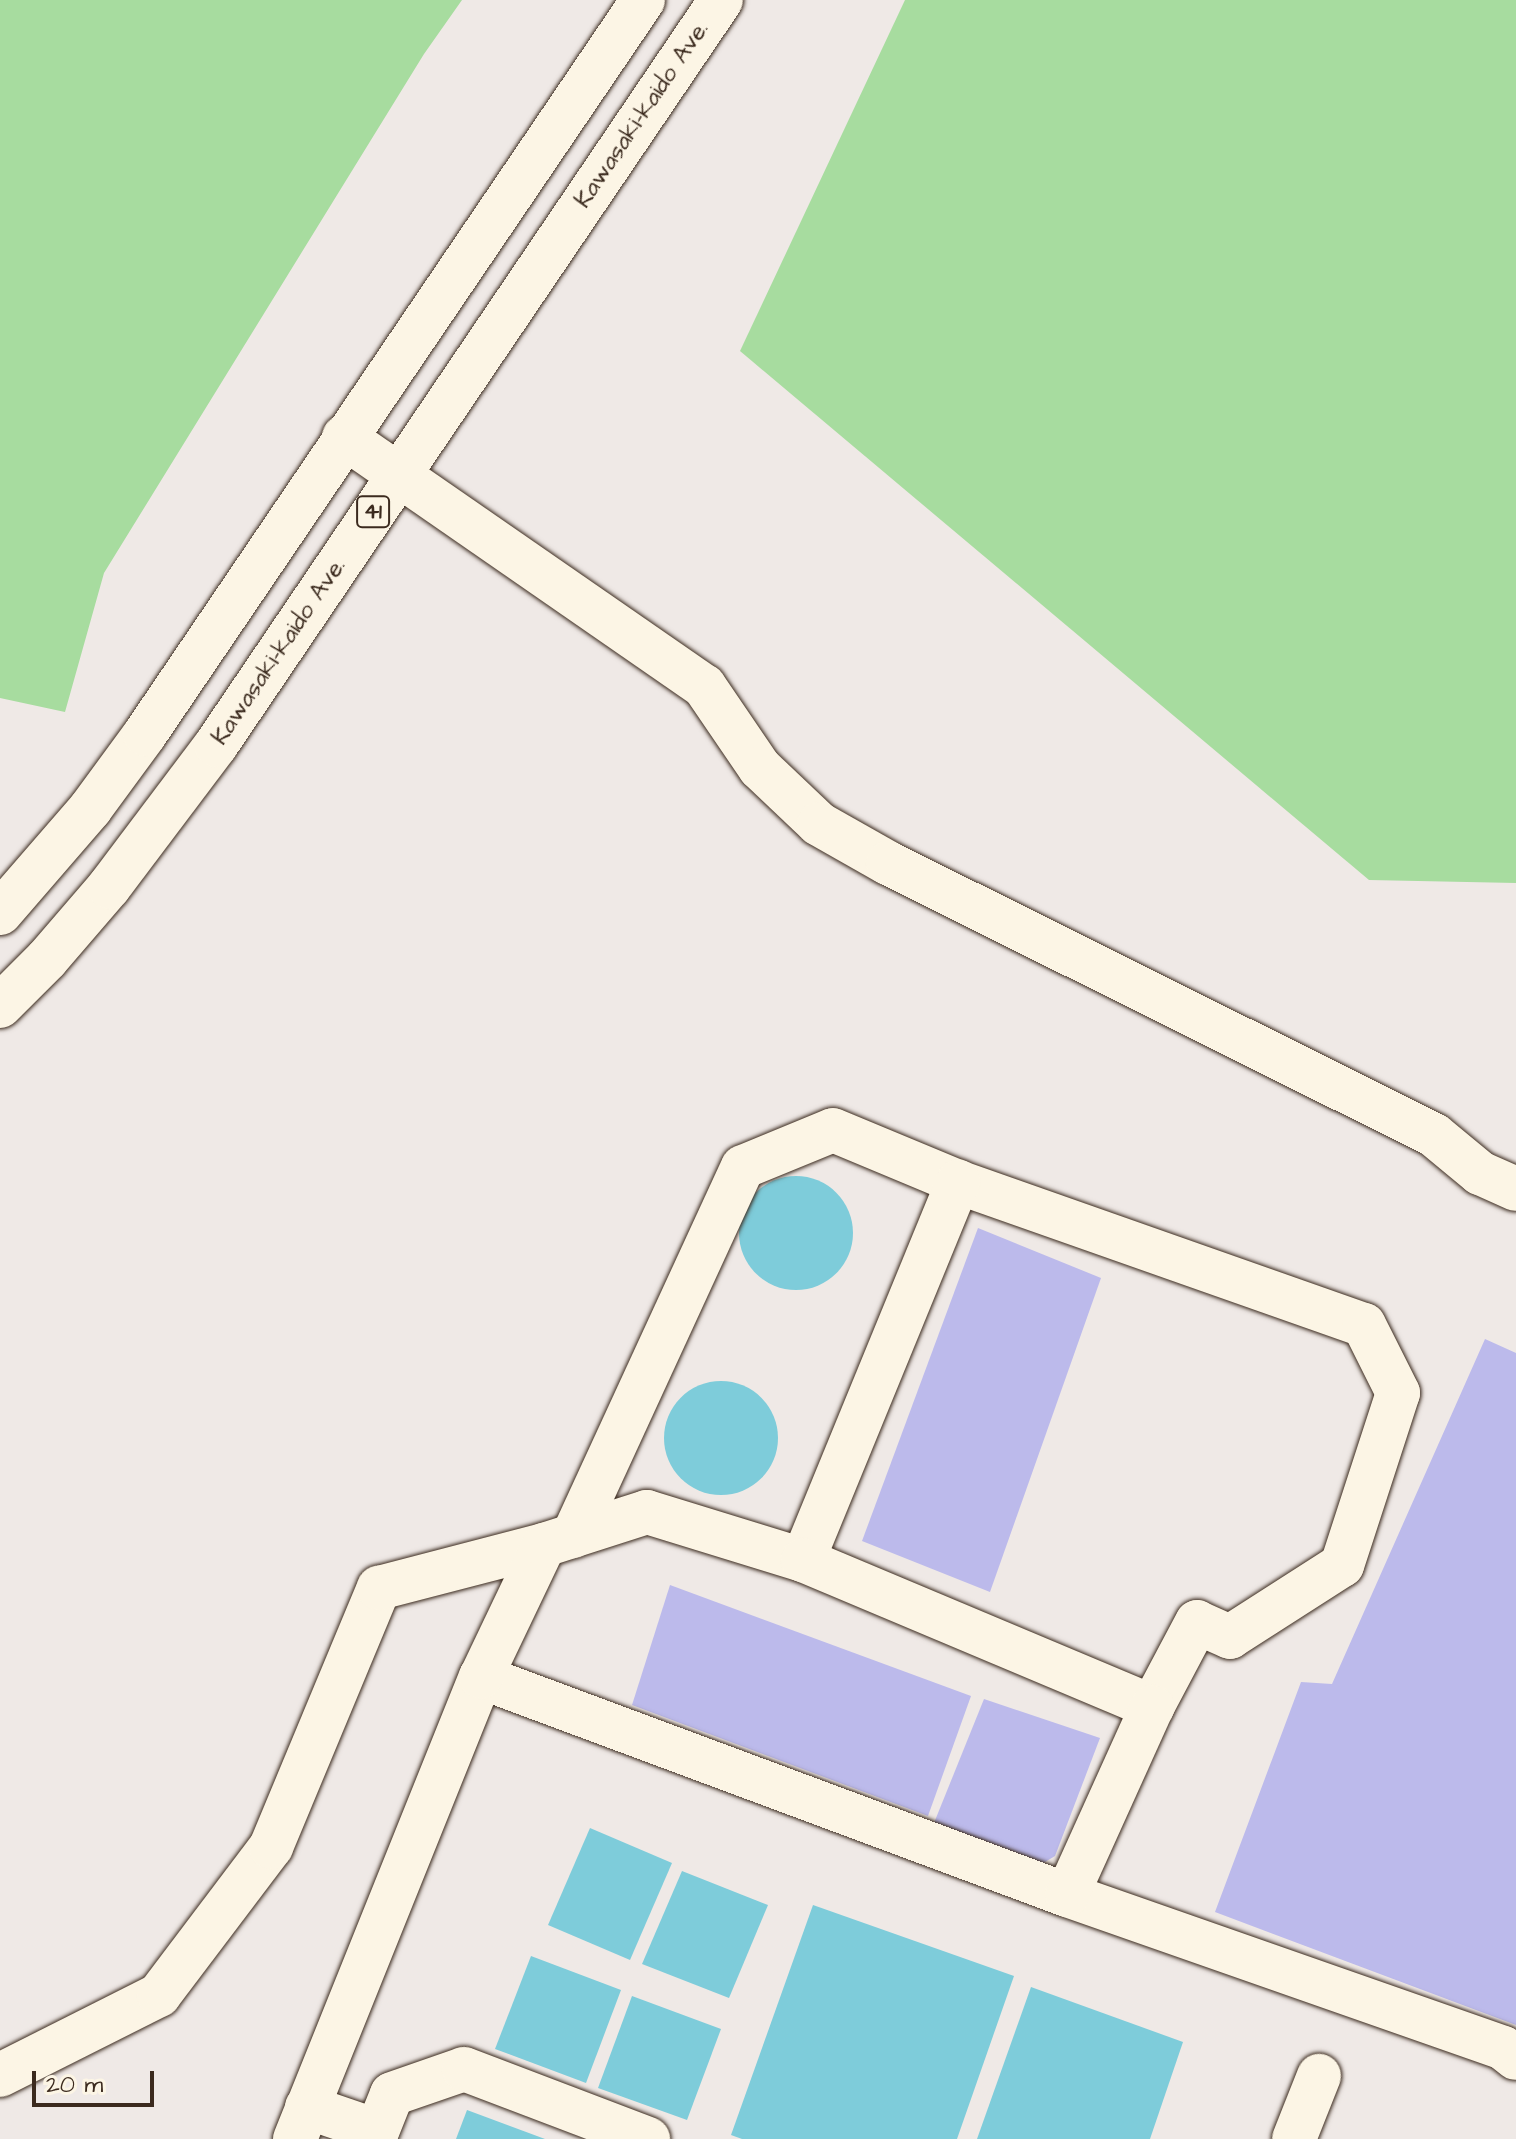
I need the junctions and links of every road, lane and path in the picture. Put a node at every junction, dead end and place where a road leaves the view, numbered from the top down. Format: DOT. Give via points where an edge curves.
graph roads {
  1 [pos="643,0"];
  2 [pos="721,0"];
  3 [pos="344,437"];
  4 [pos="397,475"];
  5 [pos="0,913"];
  6 [pos="0,1006"];
  7 [pos="958,1182"];
  8 [pos="1516,1189"];
  9 [pos="559,1541"];
  10 [pos="803,1560"];
  11 [pos="481,1677"];
  12 [pos="1152,1707"];
  13 [pos="1067,1895"];
  14 [pos="1516,2058"];
  15 [pos="0,2075"];
  16 [pos="1319,2076"];
  17 [pos="301,2123"];
  18 [pos="376,2135"];
  19 [pos="648,2139"];
  20 [pos="1294,2139"];
  1 -- 3 [label="main road"];
  2 -- 4 [label="main road, Kawasaki-kaido Ave. / 41"];
  3 -- 4 [label="main road"];
  3 -- 5 [label="main road" via="145,734 90,809"];
  4 -- 6 [label="main road, Kawasaki-kaido Ave. / 41" via="163,818 47,959"];
  4 -- 8 [label="main road" via="704,686 760,768 819,824 1434,1135 1480,1173"];
  7 -- 9 [label="main road" via="833,1130 743,1167"];
  7 -- 10 [label="main road"];
  7 -- 12 [label="main road" via="1364,1325 1398,1393 1342,1565 1230,1637 1197,1622"];
  9 -- 10 [label="main road" via="647,1512"];
  9 -- 11 [label="main road"];
  9 -- 15 [label="main road" via="379,1588 271,1847 159,1995"];
  10 -- 12 [label="main road"];
  11 -- 13 [label="main road"];
  11 -- 17 [label="main road"];
  12 -- 13 [label="main road"];
  13 -- 14 [label="main road" via="1503,2048"];
  16 -- 20 [label="main road"];
  17 -- 18 [label="main road"];
  18 -- 19 [label="main road" via="392,2094 464,2069"];
}
